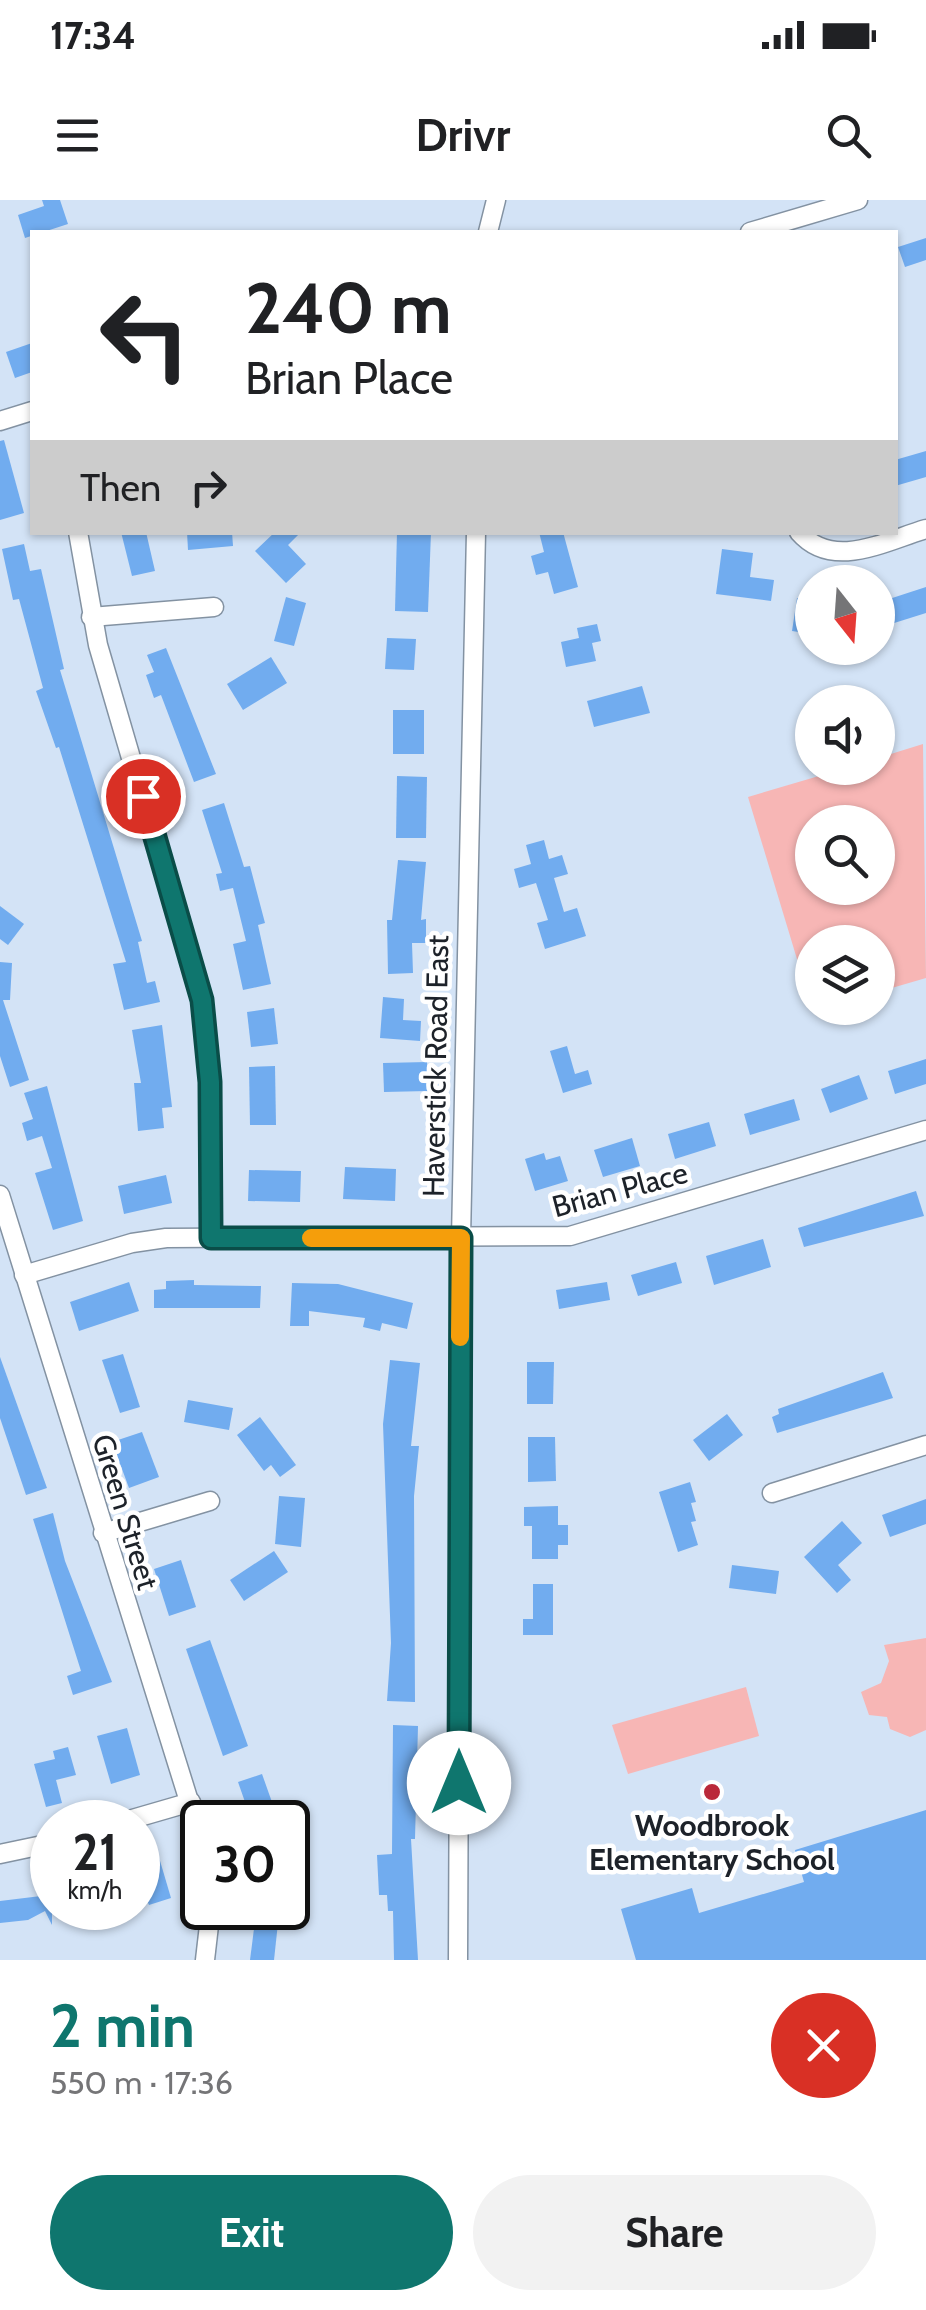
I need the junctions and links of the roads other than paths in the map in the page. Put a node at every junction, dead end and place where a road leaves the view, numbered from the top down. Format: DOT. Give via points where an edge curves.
graph roads {
  1 [pos="496,200"];
  2 [pos="858,200"];
  3 [pos="488,230"];
  4 [pos="757,230"];
  5 [pos="30,412"];
  6 [pos="0,420"];
  7 [pos="926,529"];
  8 [pos="78,535"];
  9 [pos="476,535"];
  10 [pos="803,535"];
  11 [pos="214,607"];
  12 [pos="91,617"];
  13 [pos="926,1130"];
  14 [pos="0,1195"];
  15 [pos="211,1238"];
  16 [pos="461,1238"];
  17 [pos="24,1276"];
  18 [pos="926,1445"];
  19 [pos="772,1493"];
  20 [pos="210,1500"];
  21 [pos="103,1533"];
  22 [pos="190,1800"];
  23 [pos="30,1848"];
  24 [pos="0,1854"];
  25 [pos="208,1930"];
  26 [pos="205,1960"];
  27 [pos="458,1960"];
  1 -- 3 [label="street"];
  2 -- 4 [label="street"];
  5 -- 6 [label="street"];
  7 -- 10 [label="street" via="842,554"];
  8 -- 12 [label="street"];
  9 -- 16 [label="street, Haverstick Road East"];
  11 -- 12 [label="street"];
  12 -- 15 [label="street" via="202,1000"];
  13 -- 16 [label="street, Brian Place" via="570,1236"];
  14 -- 17 [label="street, Green Street"];
  15 -- 16 [label="street, Brian Place"];
  15 -- 17 [label="street, Brian Place" via="132,1243"];
  16 -- 27 [label="street, Haverstick Road East"];
  17 -- 21 [label="street, Green Street"];
  18 -- 19 [label="street"];
  20 -- 21 [label="street"];
  21 -- 22 [label="street, Green Street"];
  23 -- 24 [label="street"];
  25 -- 26 [label="street"];
}
